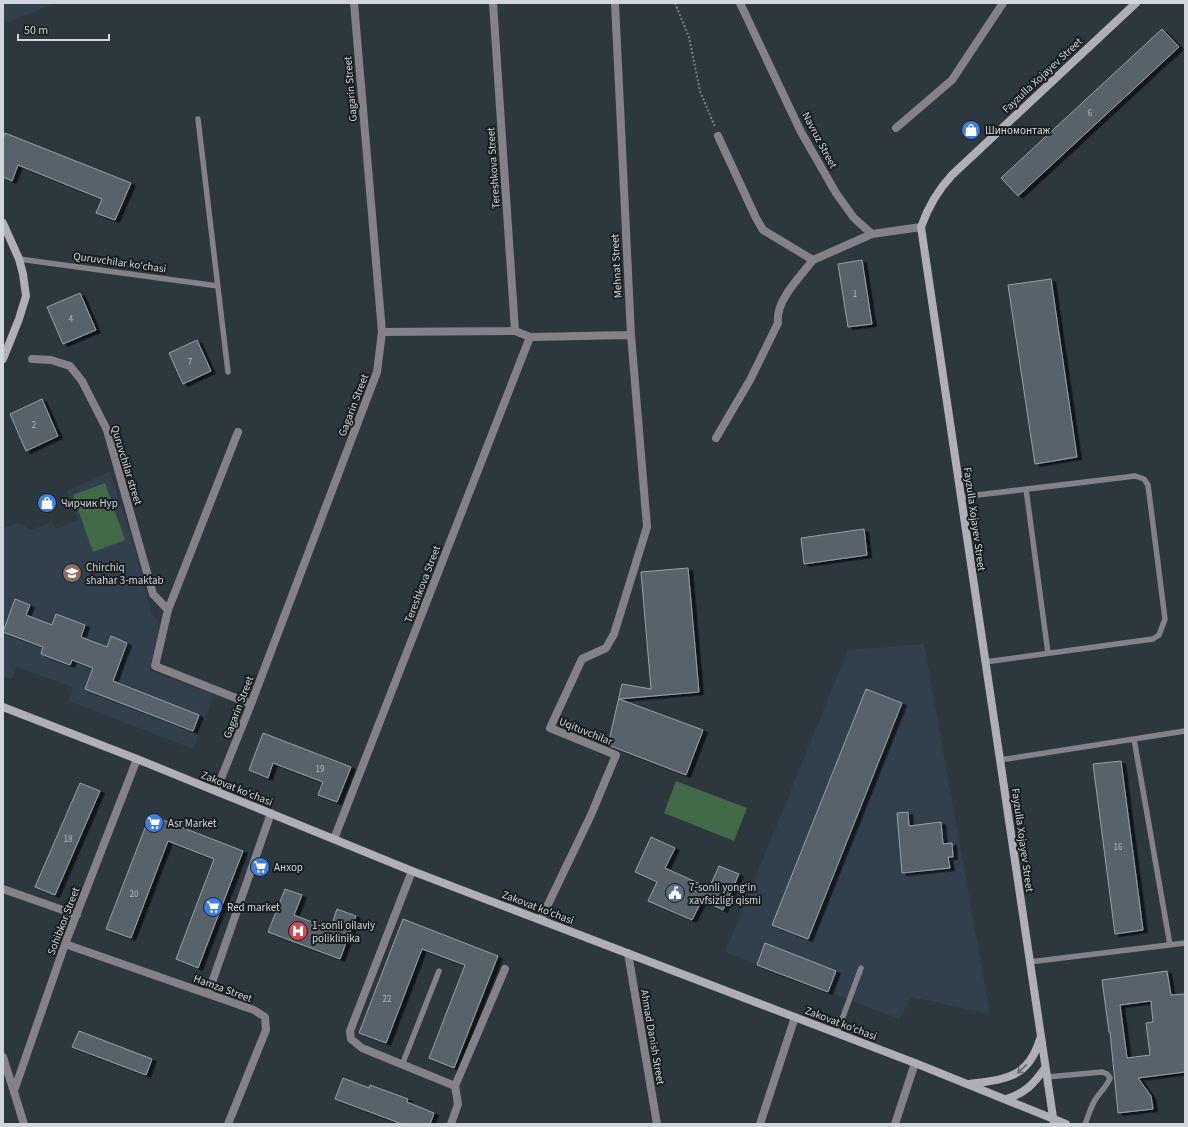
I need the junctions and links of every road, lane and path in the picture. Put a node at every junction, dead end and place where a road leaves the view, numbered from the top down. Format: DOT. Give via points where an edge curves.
graph roads {
  1 [pos="354,3"];
  2 [pos="493,3"];
  3 [pos="615,3"];
  4 [pos="675,3"];
  5 [pos="740,3"];
  6 [pos="1003,3"];
  7 [pos="1136,3"];
  8 [pos="198,119"];
  9 [pos="896,128"];
  10 [pos="718,136"];
  11 [pos="3,224"];
  12 [pos="921,227"];
  13 [pos="872,234"];
  14 [pos="7,241"];
  15 [pos="19,259"];
  16 [pos="813,260"];
  17 [pos="218,286"];
  18 [pos="516,331"];
  19 [pos="382,332"];
  20 [pos="631,335"];
  21 [pos="530,337"];
  22 [pos="3,359"];
  23 [pos="32,359"];
  24 [pos="228,372"];
  25 [pos="238,432"];
  26 [pos="716,438"];
  27 [pos="1026,489"];
  28 [pos="961,498"];
  29 [pos="646,527"];
  30 [pos="168,610"];
  31 [pos="1048,654"];
  32 [pos="985,662"];
  33 [pos="251,704"];
  34 [pos="3,707"];
  35 [pos="1185,731"];
  36 [pos="1134,739"];
  37 [pos="137,759"];
  38 [pos="1000,760"];
  39 [pos="216,791"];
  40 [pos="271,813"];
  41 [pos="334,839"];
  42 [pos="412,871"];
  43 [pos="3,889"];
  44 [pos="77,915"];
  45 [pos="541,919"];
  46 [pos="1185,943"];
  47 [pos="66,944"];
  48 [pos="1170,945"];
  49 [pos="628,953"];
  50 [pos="1029,962"];
  51 [pos="861,968"];
  52 [pos="505,969"];
  53 [pos="439,971"];
  54 [pos="208,994"];
  55 [pos="795,1017"];
  56 [pos="837,1033"];
  57 [pos="1041,1036"];
  58 [pos="3,1056"];
  59 [pos="915,1063"];
  60 [pos="402,1065"];
  61 [pos="1046,1072"];
  62 [pos="967,1084"];
  63 [pos="455,1086"];
  64 [pos="14,1091"];
  65 [pos="1006,1099"];
  66 [pos="1054,1122"];
  67 [pos="24,1124"];
  68 [pos="228,1124"];
  69 [pos="452,1124"];
  70 [pos="657,1124"];
  71 [pos="760,1124"];
  72 [pos="895,1124"];
  73 [pos="1066,1124"];
  74 [pos="1085,1124"];
  1 -- 19 [label="street, Gagarin Street"];
  2 -- 18 [label="street, Tereshkova Street"];
  3 -- 20 [label="street, Mehnat Street"];
  4 -- 10 [label="path" via="689,37 700,91"];
  5 -- 13 [label="street, Navruz Street" via="801,132 836,193 854,218"];
  6 -- 9 [label="street" via="952,80"];
  7 -- 12 [label="main road, Fayzulla Xojayev Street" via="952,174 934,199"];
  8 -- 17 [label="lane"];
  10 -- 16 [label="street" via="763,230"];
  11 -- 14 [label="main road"];
  12 -- 13 [label="street"];
  12 -- 28 [label="main road, Fayzulla Xojayev Street"];
  13 -- 16 [label="street"];
  14 -- 15 [label="main road"];
  15 -- 17 [label="lane, Quruvchilar ko‘chasi"];
  15 -- 22 [label="main road" via="24,274 26,296"];
  16 -- 26 [label="street" via="787,293 777,316 778,323 750,380"];
  17 -- 24 [label="lane"];
  18 -- 19 [label="street"];
  18 -- 21 [label="street"];
  19 -- 33 [label="street, Gagarin Street" via="377,372"];
  20 -- 21 [label="street"];
  20 -- 29 [label="street, Mehnat Street"];
  21 -- 41 [label="street, Tereshkova Street"];
  23 -- 30 [label="street, Quruvchilar street" via="51,360 70,366 82,381 107,430 153,594"];
  25 -- 30 [label="street"];
  27 -- 28 [label="lane"];
  27 -- 31 [label="lane"];
  27 -- 31 [label="lane" via="1135,476 1144,479 1148,485 1165,619 1159,635 1153,639"];
  28 -- 32 [label="main road, Fayzulla Xojayev Street"];
  29 -- 45 [label="street, Uqituvchilar" via="614,634 606,648 582,659 550,728 616,755 591,815"];
  30 -- 33 [label="street" via="155,666"];
  31 -- 32 [label="lane"];
  32 -- 38 [label="main road, Fayzulla Xojayev Street"];
  33 -- 39 [label="street, Gagarin Street"];
  34 -- 37 [label="main road, Zakovat ko'chasi"];
  35 -- 36 [label="lane"];
  36 -- 38 [label="lane"];
  36 -- 48 [label="lane"];
  37 -- 39 [label="main road, Zakovat ko'chasi"];
  37 -- 44 [label="street, Sohibkor Street"];
  38 -- 50 [label="main road, Fayzulla Xojayev Street"];
  39 -- 40 [label="main road, Zakovat ko'chasi"];
  40 -- 41 [label="main road, Zakovat ko'chasi"];
  40 -- 54 [label="street"];
  41 -- 42 [label="main road, Zakovat ko'chasi"];
  42 -- 45 [label="main road, Zakovat ko'chasi"];
  42 -- 60 [label="street" via="350,1031 352,1039 362,1048"];
  43 -- 44 [label="street"];
  44 -- 47 [label="street, Sohibkor Street"];
  45 -- 49 [label="main road, Zakovat ko'chasi"];
  46 -- 48 [label="lane"];
  47 -- 54 [label="street, Hamza Street"];
  47 -- 64 [label="street, Sohibkor Street"];
  48 -- 50 [label="lane"];
  49 -- 55 [label="main road, Zakovat ko'chasi"];
  49 -- 70 [label="street, Ahmad Danish Street"];
  50 -- 57 [label="main road, Fayzulla Xojayev Street"];
  51 -- 56 [label="lane"];
  52 -- 63 [label="street"];
  53 -- 60 [label="lane"];
  54 -- 68 [label="street, Hamza Street" via="254,1010 265,1017 266,1030"];
  55 -- 56 [label="main road, Zakovat ko'chasi"];
  55 -- 71 [label="street"];
  56 -- 59 [label="main road, Zakovat ko'chasi"];
  57 -- 61 [label="main road, Fayzulla Xojayev Street"];
  57 -- 62 [label="main road, one-way" via="1030,1061 1017,1074 1004,1079"];
  58 -- 64 [label="street"];
  59 -- 62 [label="main road, Zakovat ko'chasi"];
  59 -- 72 [label="street"];
  60 -- 63 [label="street"];
  61 -- 65 [label="main road" via="1028,1089"];
  61 -- 66 [label="main road, Fayzulla Xojayev Street"];
  61 -- 74 [label="lane" via="1108,1074 1108,1084 1091,1107"];
  62 -- 65 [label="main road, Zakovat ko'chasi"];
  63 -- 69 [label="street" via="458,1104"];
  64 -- 67 [label="street"];
  65 -- 66 [label="main road, Zakovat ko'chasi"];
  66 -- 73 [label="main road, Zakovat ko'chasi"];
}
